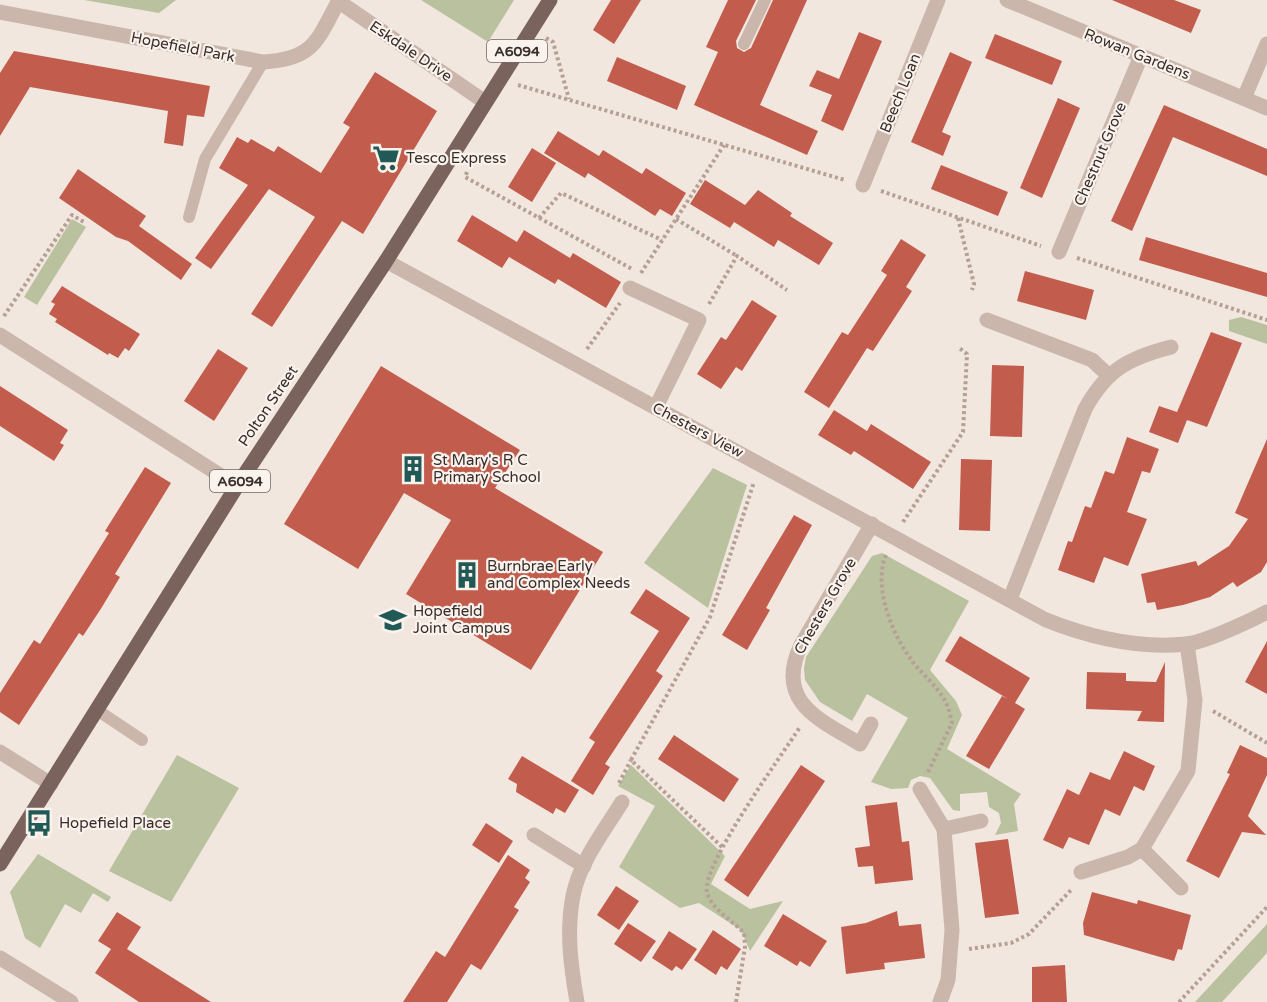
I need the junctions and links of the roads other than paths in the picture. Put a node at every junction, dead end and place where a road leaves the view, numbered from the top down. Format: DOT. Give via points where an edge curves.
graph roads {
  1 [pos="550,0"];
  2 [pos="765,0"];
  3 [pos="938,0"];
  4 [pos="1007,0"];
  5 [pos="339,1"];
  6 [pos="3,8"];
  7 [pos="744,44"];
  8 [pos="1267,44"];
  9 [pos="1141,56"];
  10 [pos="263,62"];
  11 [pos="1244,98"];
  12 [pos="485,102"];
  13 [pos="1267,108"];
  14 [pos="863,185"];
  15 [pos="189,217"];
  16 [pos="1059,252"];
  17 [pos="387,261"];
  18 [pos="630,288"];
  19 [pos="987,320"];
  20 [pos="0,335"];
  21 [pos="1171,347"];
  22 [pos="1108,375"];
  23 [pos="656,407"];
  24 [pos="237,486"];
  25 [pos="872,524"];
  26 [pos="1010,599"];
  27 [pos="1267,612"];
  28 [pos="1187,644"];
  29 [pos="97,710"];
  30 [pos="871,724"];
  31 [pos="142,740"];
  32 [pos="0,752"];
  33 [pos="51,784"];
  34 [pos="920,789"];
  35 [pos="622,802"];
  36 [pos="981,821"];
  37 [pos="944,829"];
  38 [pos="534,835"];
  39 [pos="1142,849"];
  40 [pos="0,864"];
  41 [pos="584,866"];
  42 [pos="1081,872"];
  43 [pos="1181,888"];
  44 [pos="0,958"];
  45 [pos="70,1002"];
  46 [pos="577,1002"];
  47 [pos="932,1002"];
  48 [pos="940,1002"];
  1 -- 12 [label="main road, Polton Street / A6094"];
  2 -- 7 [label="lane"];
  3 -- 14 [label="street, Beech Loan"];
  4 -- 9 [label="street, Rowan Gardens"];
  5 -- 10 [label="street, Hopefield Park" via="308,50 297,57"];
  5 -- 12 [label="street, Eskdale Drive"];
  6 -- 10 [label="street, Hopefield Park"];
  8 -- 11 [label="street"];
  9 -- 11 [label="street, Rowan Gardens"];
  9 -- 16 [label="street, Chestnut Grove"];
  10 -- 15 [label="lane" via="205,159"];
  11 -- 13 [label="street, Rowan Gardens"];
  12 -- 17 [label="main road, Polton Street / A6094"];
  17 -- 23 [label="street, Chesters View"];
  17 -- 24 [label="main road, Polton Street / A6094"];
  18 -- 23 [label="street" via="699,320"];
  19 -- 22 [label="street" via="1092,360"];
  20 -- 24 [label="street"];
  21 -- 22 [label="street" via="1146,354"];
  22 -- 26 [label="street" via="1085,409"];
  23 -- 25 [label="street, Chesters View"];
  24 -- 29 [label="main road, Polton Street / A6094"];
  25 -- 26 [label="street, Chesters View"];
  25 -- 30 [label="street, Chesters Grove" via="795,658 794,681 809,714 860,744"];
  26 -- 28 [label="street, Chesters View" via="1046,620 1092,636"];
  27 -- 28 [label="street, Chesters View"];
  28 -- 39 [label="street" via="1195,700 1188,771"];
  29 -- 31 [label="lane"];
  29 -- 33 [label="main road, Polton Street / A6094"];
  32 -- 33 [label="street"];
  33 -- 40 [label="main road, Polton Street / A6094"];
  34 -- 37 [label="street"];
  35 -- 41 [label="street"];
  36 -- 37 [label="street"];
  37 -- 48 [label="street" via="952,930 948,980"];
  38 -- 41 [label="street"];
  39 -- 42 [label="street"];
  39 -- 43 [label="street"];
  41 -- 46 [label="street" via="573,896 569,950"];
  44 -- 45 [label="street"];
  47 -- 48 [label="street"];
}
